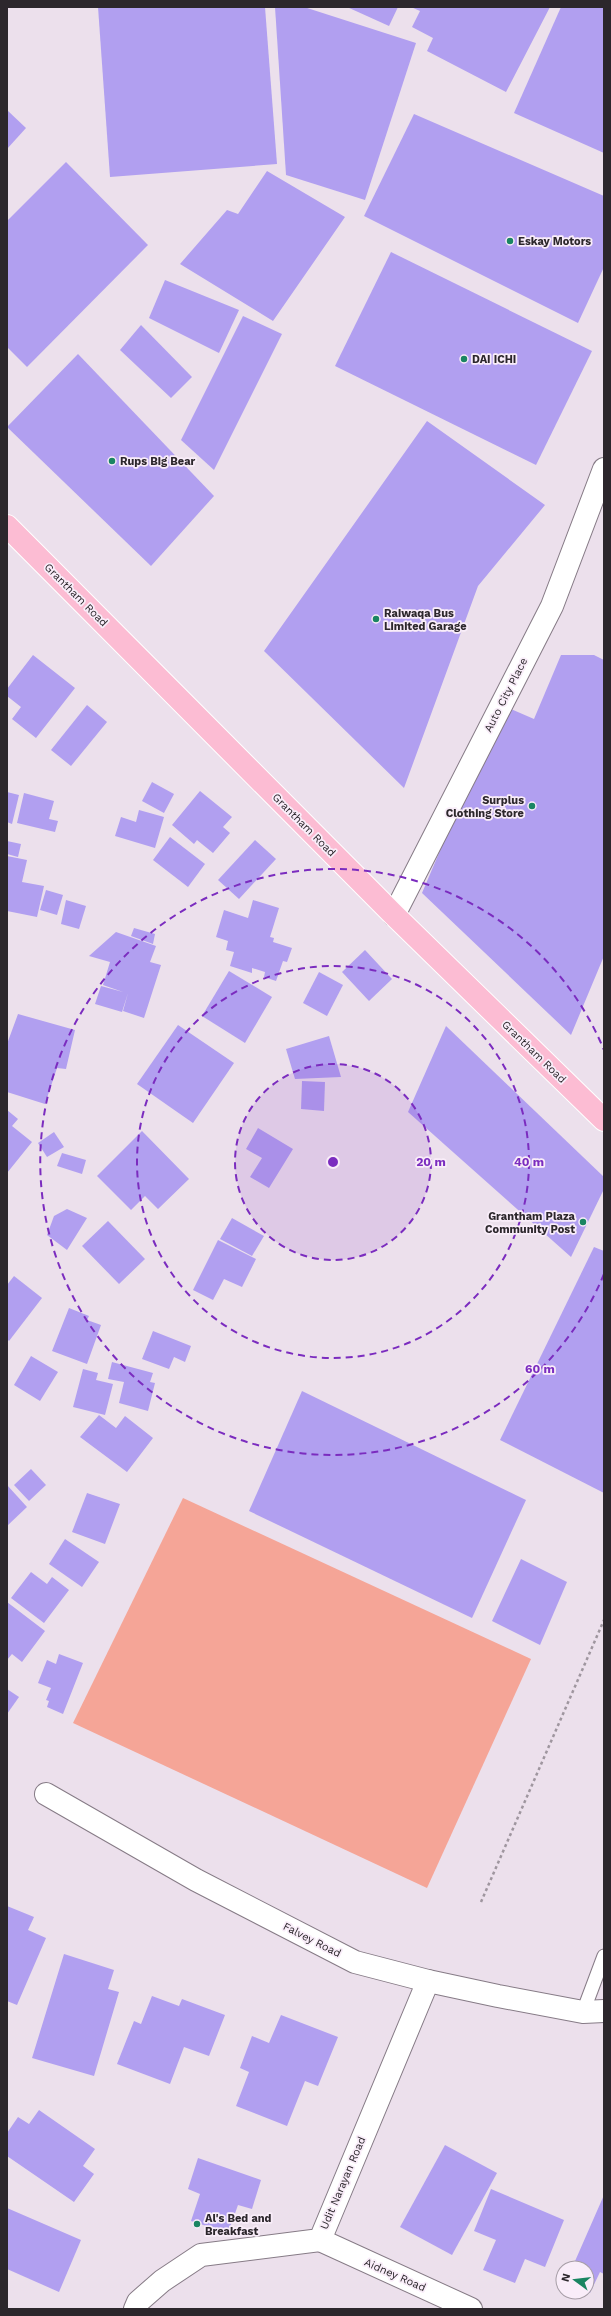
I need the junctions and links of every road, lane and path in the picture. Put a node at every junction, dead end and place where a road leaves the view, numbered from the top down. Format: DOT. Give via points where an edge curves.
graph roads {
  1 [pos="604,469"];
  2 [pos="7,526"];
  3 [pos="394,915"];
  4 [pos="604,1120"];
  5 [pos="604,1620"];
  6 [pos="46,1794"];
  7 [pos="481,1902"];
  8 [pos="604,1956"];
  9 [pos="428,1981"];
  10 [pos="593,2012"];
  11 [pos="320,2240"];
  12 [pos="135,2309"];
  13 [pos="472,2309"];
  1 -- 3 [label="street, Auto City Place" via="552,606"];
  2 -- 3 [label="main road, Grantham Road"];
  3 -- 4 [label="main road, Grantham Road"];
  5 -- 7 [label="path"];
  6 -- 9 [label="street, Falvey Road" via="196,1880 355,1962"];
  8 -- 10 [label="lane"];
  9 -- 10 [label="street, Falvey Road"];
  9 -- 11 [label="street, Udit Narayan Road"];
  11 -- 12 [label="street, Udit Narayan Road" via="201,2255 162,2281 138,2302"];
  11 -- 13 [label="street, Aidney Road"];
}
